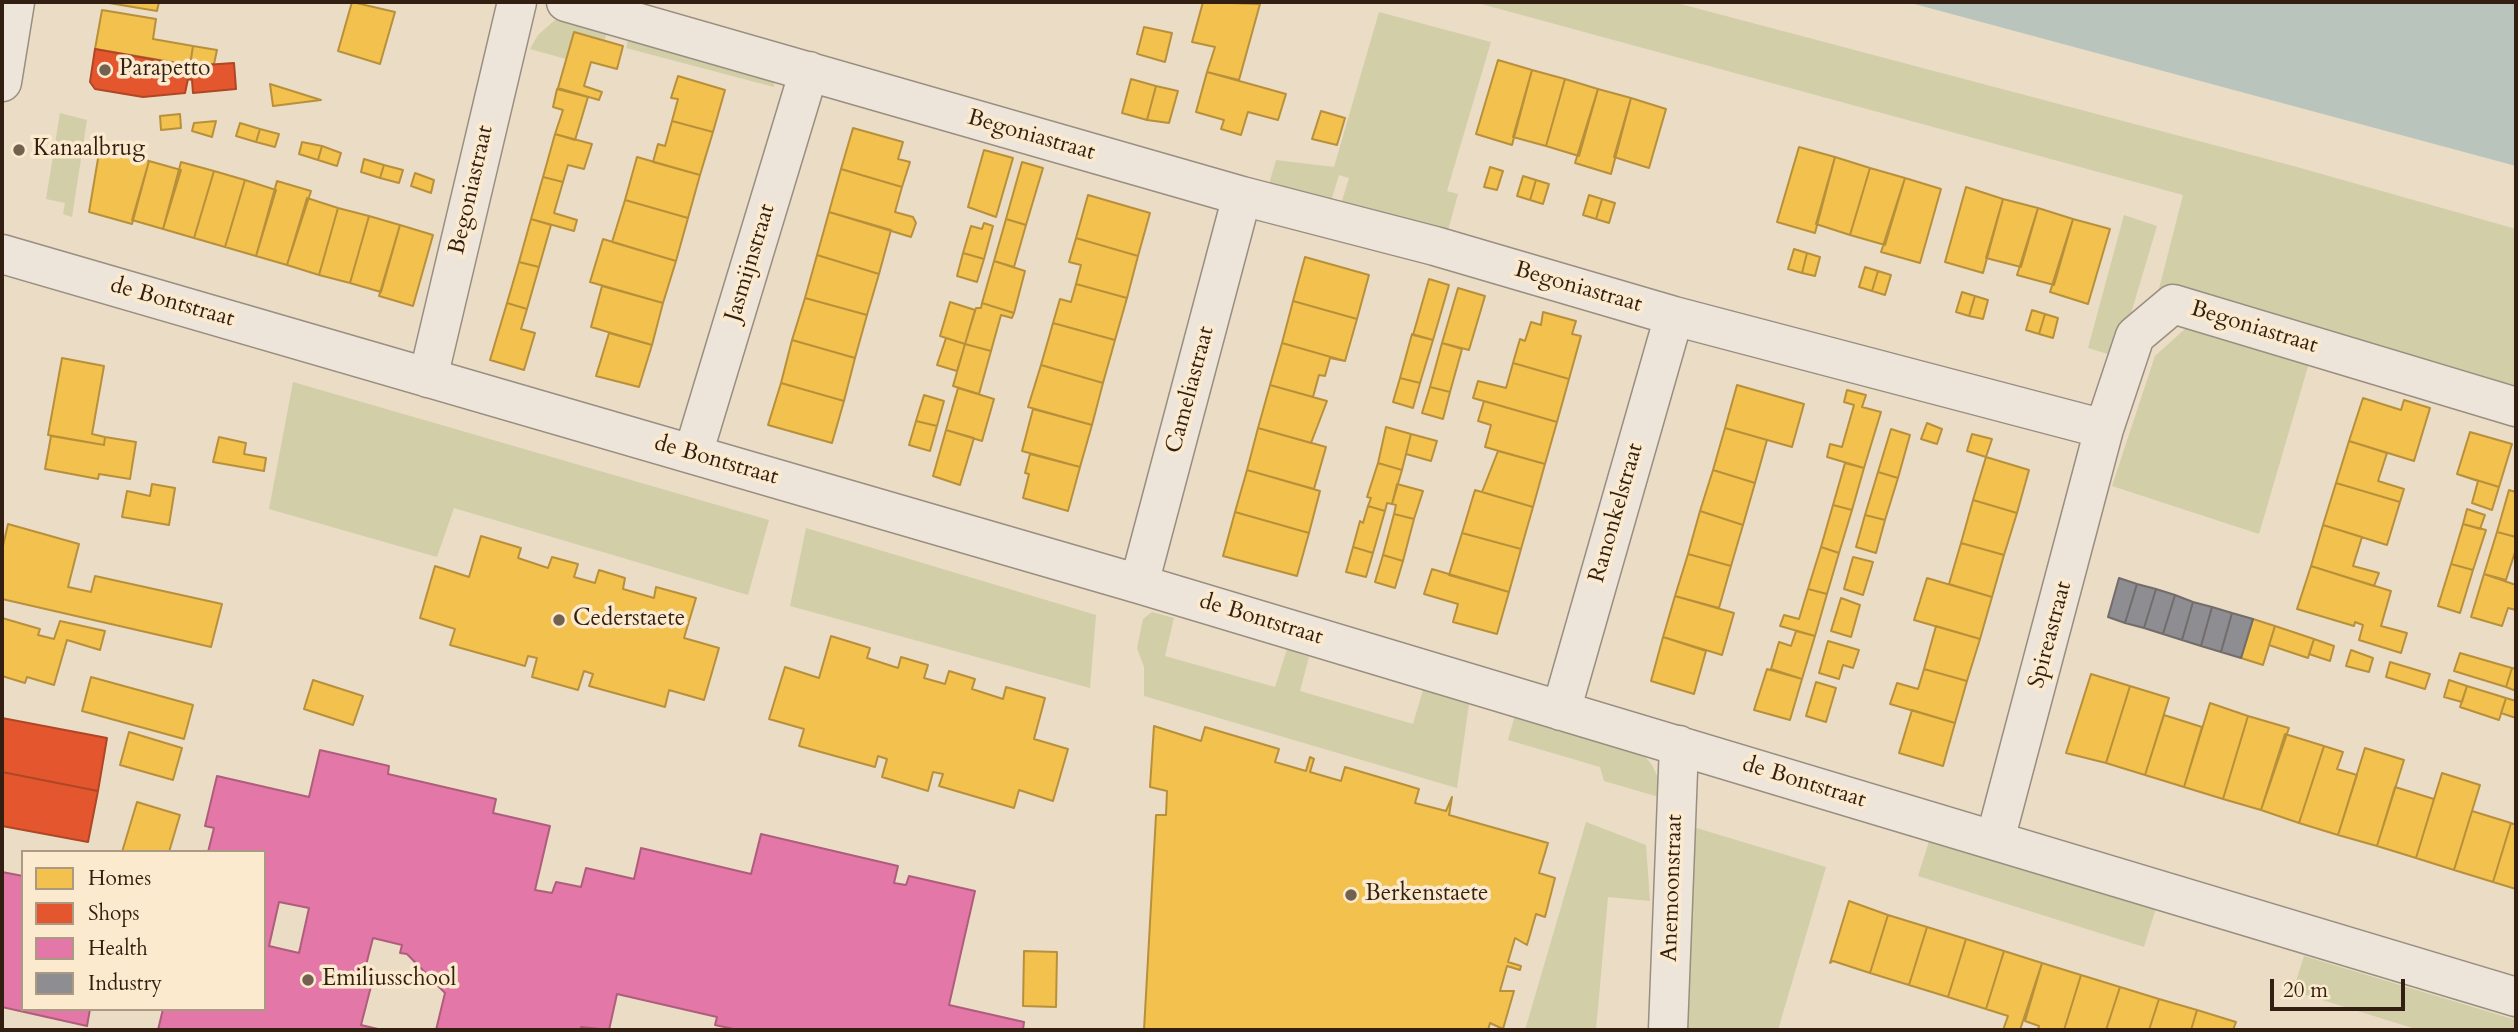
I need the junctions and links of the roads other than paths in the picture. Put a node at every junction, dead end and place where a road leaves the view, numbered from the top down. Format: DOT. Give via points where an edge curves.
graph roads {
  1 [pos="15,2"];
  2 [pos="517,2"];
  3 [pos="566,2"];
  4 [pos="808,71"];
  5 [pos="2,82"];
  6 [pos="1242,197"];
  7 [pos="2,254"];
  8 [pos="1674,316"];
  9 [pos="428,378"];
  10 [pos="2516,407"];
  11 [pos="2104,429"];
  12 [pos="693,454"];
  13 [pos="1139,584"];
  14 [pos="1561,710"];
  15 [pos="1679,745"];
  16 [pos="1995,840"];
  17 [pos="2516,997"];
  18 [pos="1668,1030"];
  1 -- 5 [label="street"];
  2 -- 9 [label="street, Begoniastraat"];
  3 -- 4 [label="street, Begoniastraat"];
  4 -- 6 [label="street, Begoniastraat"];
  4 -- 12 [label="street, Jasmijnstraat"];
  6 -- 8 [label="street, Begoniastraat" via="1435,246"];
  6 -- 13 [label="street, Cameliastraat"];
  7 -- 9 [label="street, de Bontstraat"];
  8 -- 11 [label="street, Begoniastraat"];
  8 -- 14 [label="street, Ranonkelstraat"];
  9 -- 12 [label="street, de Bontstraat"];
  10 -- 11 [label="street, Begoniastraat" via="2173,304 2136,336"];
  11 -- 16 [label="street, Spireastraat"];
  12 -- 13 [label="street, de Bontstraat"];
  13 -- 14 [label="street, de Bontstraat"];
  14 -- 15 [label="street, de Bontstraat"];
  15 -- 16 [label="street, de Bontstraat"];
  15 -- 18 [label="street, Anemoonstraat"];
  16 -- 17 [label="street, de Bontstraat"];
}
